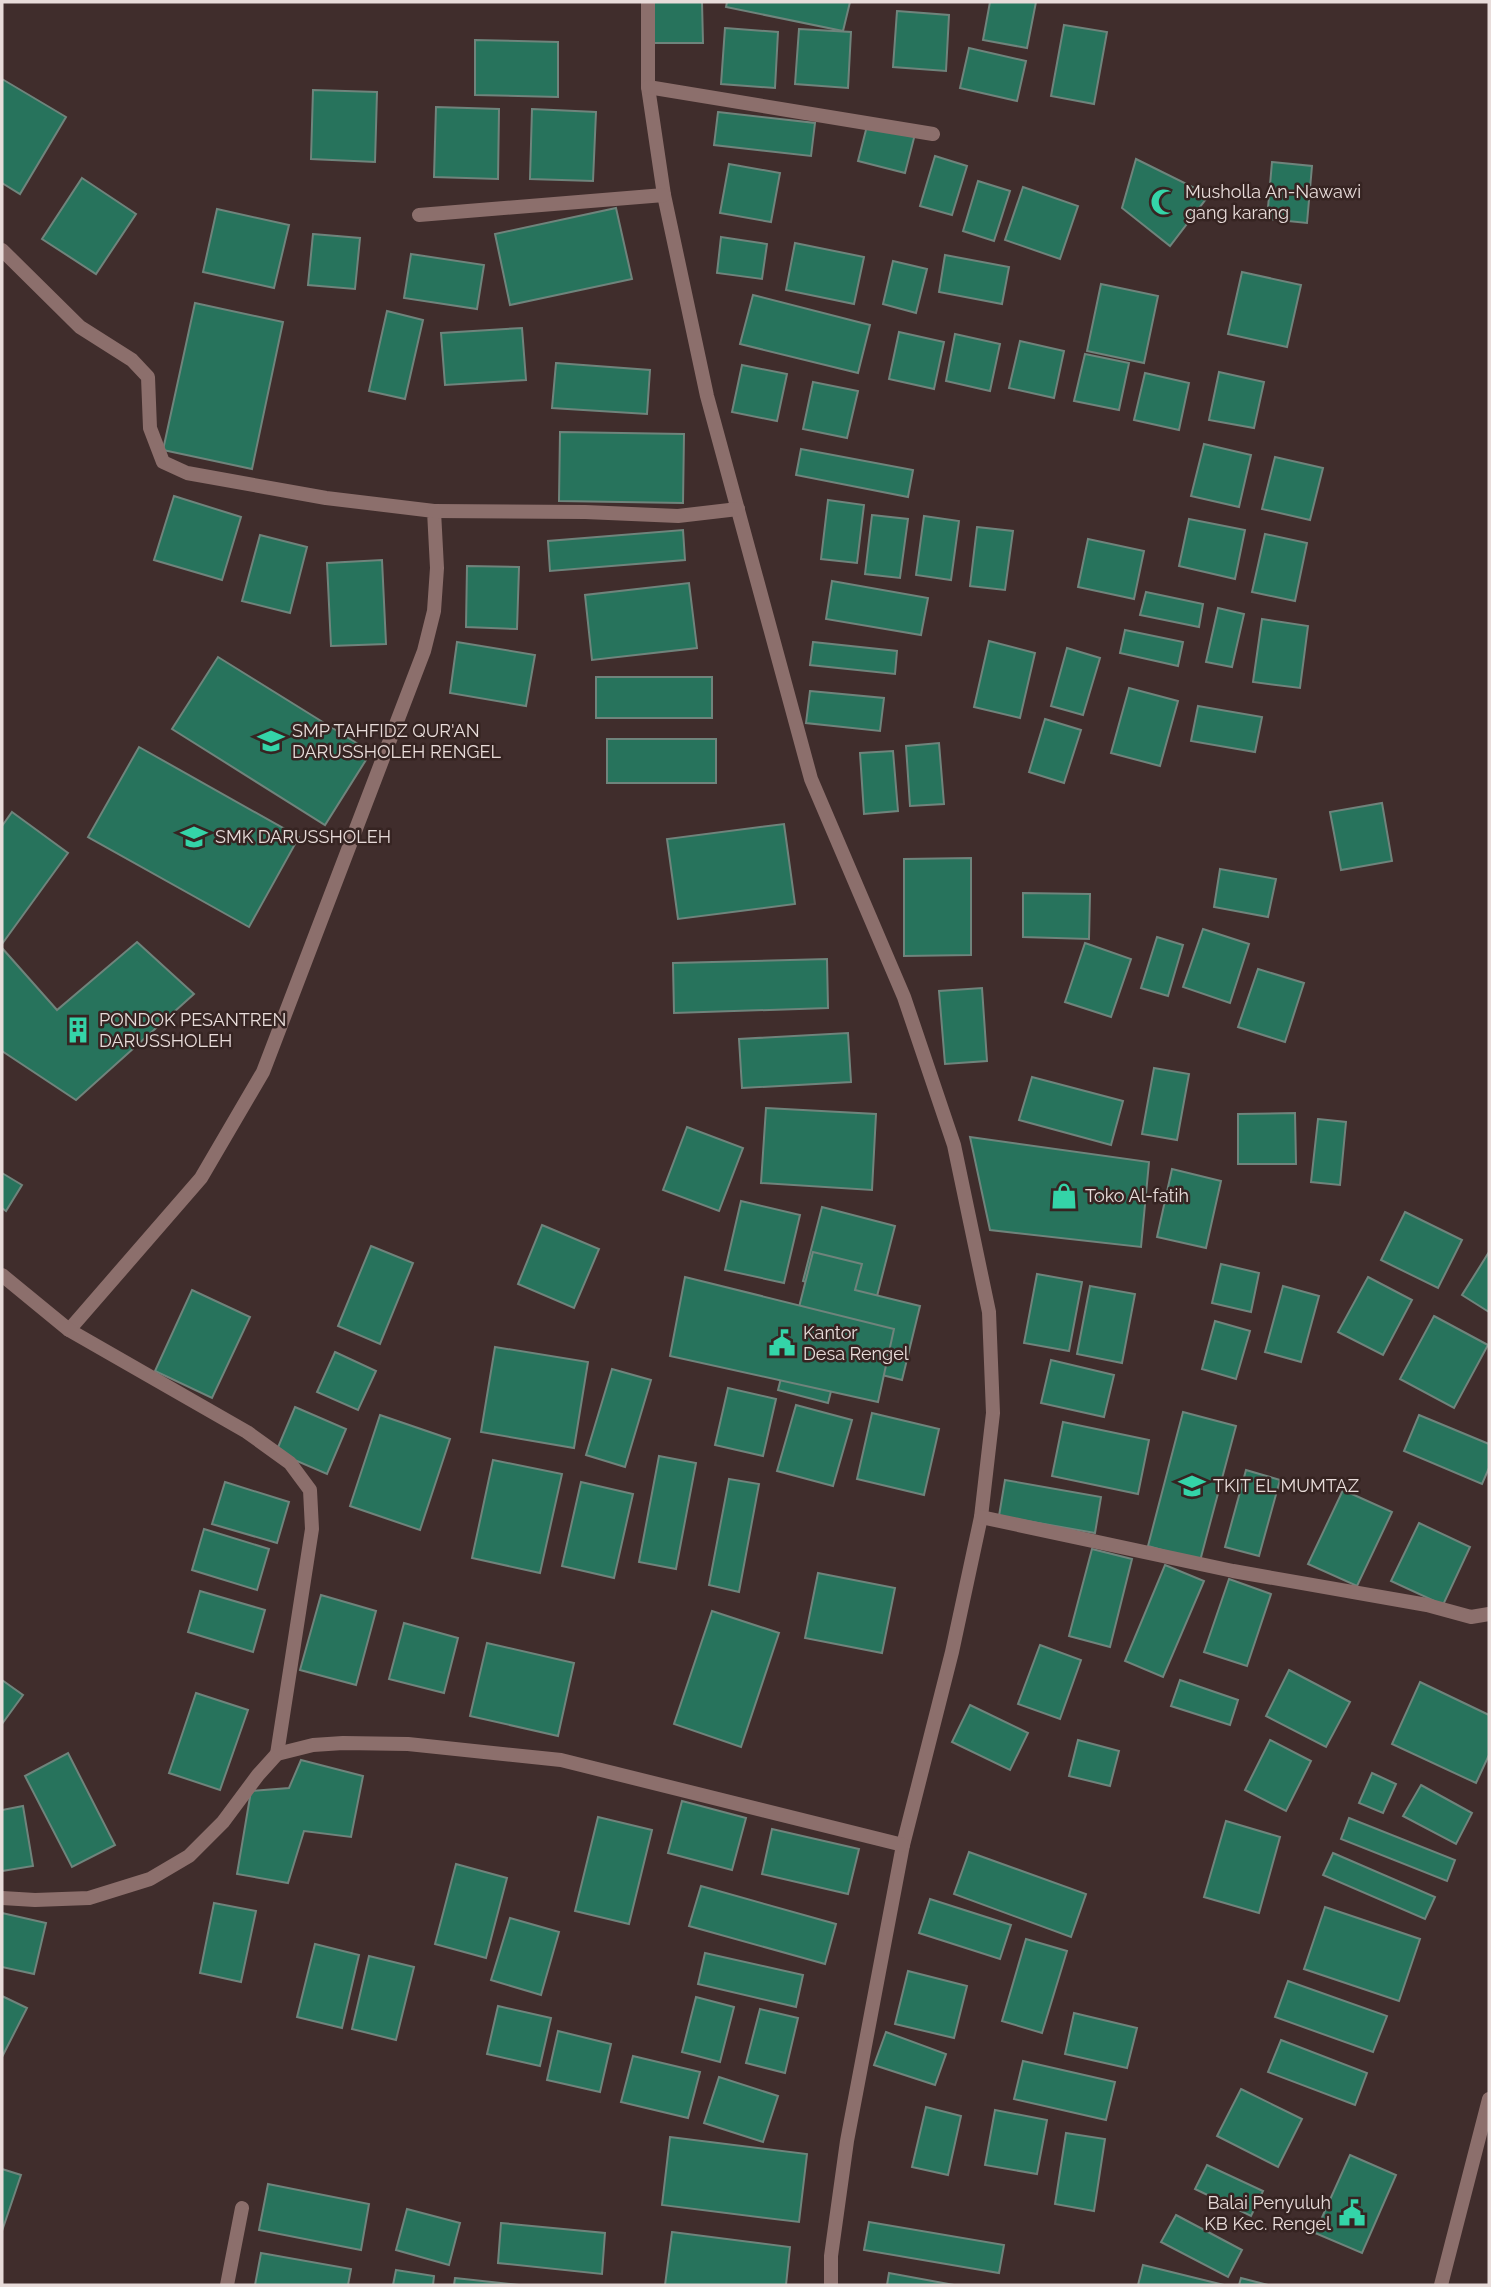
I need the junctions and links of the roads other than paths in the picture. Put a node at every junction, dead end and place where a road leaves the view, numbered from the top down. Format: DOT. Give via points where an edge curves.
graph roads {
  1 [pos="648,2"];
  2 [pos="649,87"];
  3 [pos="933,134"];
  4 [pos="664,195"];
  5 [pos="419,215"];
  6 [pos="2,250"];
  7 [pos="738,509"];
  8 [pos="434,510"];
  9 [pos="2,1275"];
  10 [pos="69,1330"];
  11 [pos="981,1517"];
  12 [pos="1489,1614"];
  13 [pos="277,1754"];
  14 [pos="903,1845"];
  15 [pos="2,1898"];
  16 [pos="1489,2099"];
  17 [pos="242,2208"];
  18 [pos="227,2285"];
  19 [pos="831,2285"];
  20 [pos="1441,2285"];
  1 -- 2 [label="street"];
  2 -- 3 [label="street"];
  2 -- 4 [label="street"];
  4 -- 5 [label="street"];
  4 -- 7 [label="street" via="707,396"];
  6 -- 8 [label="street" via="80,327 132,360 148,377 150,428 163,462 187,473 327,498"];
  7 -- 8 [label="street" via="678,516"];
  7 -- 11 [label="street" via="811,779 904,997 954,1144 989,1312 993,1413"];
  8 -- 10 [label="street" via="434,611 424,650 263,1072 201,1178"];
  9 -- 10 [label="street"];
  10 -- 13 [label="street" via="247,1432 290,1463 310,1490 312,1530"];
  11 -- 12 [label="street" via="1471,1617"];
  11 -- 14 [label="street"];
  13 -- 14 [label="street" via="313,1745 408,1744 561,1760"];
  13 -- 15 [label="street" via="190,1856 150,1879 89,1898"];
  14 -- 19 [label="street" via="847,2141"];
  16 -- 20 [label="street"];
  17 -- 18 [label="street"];
}
